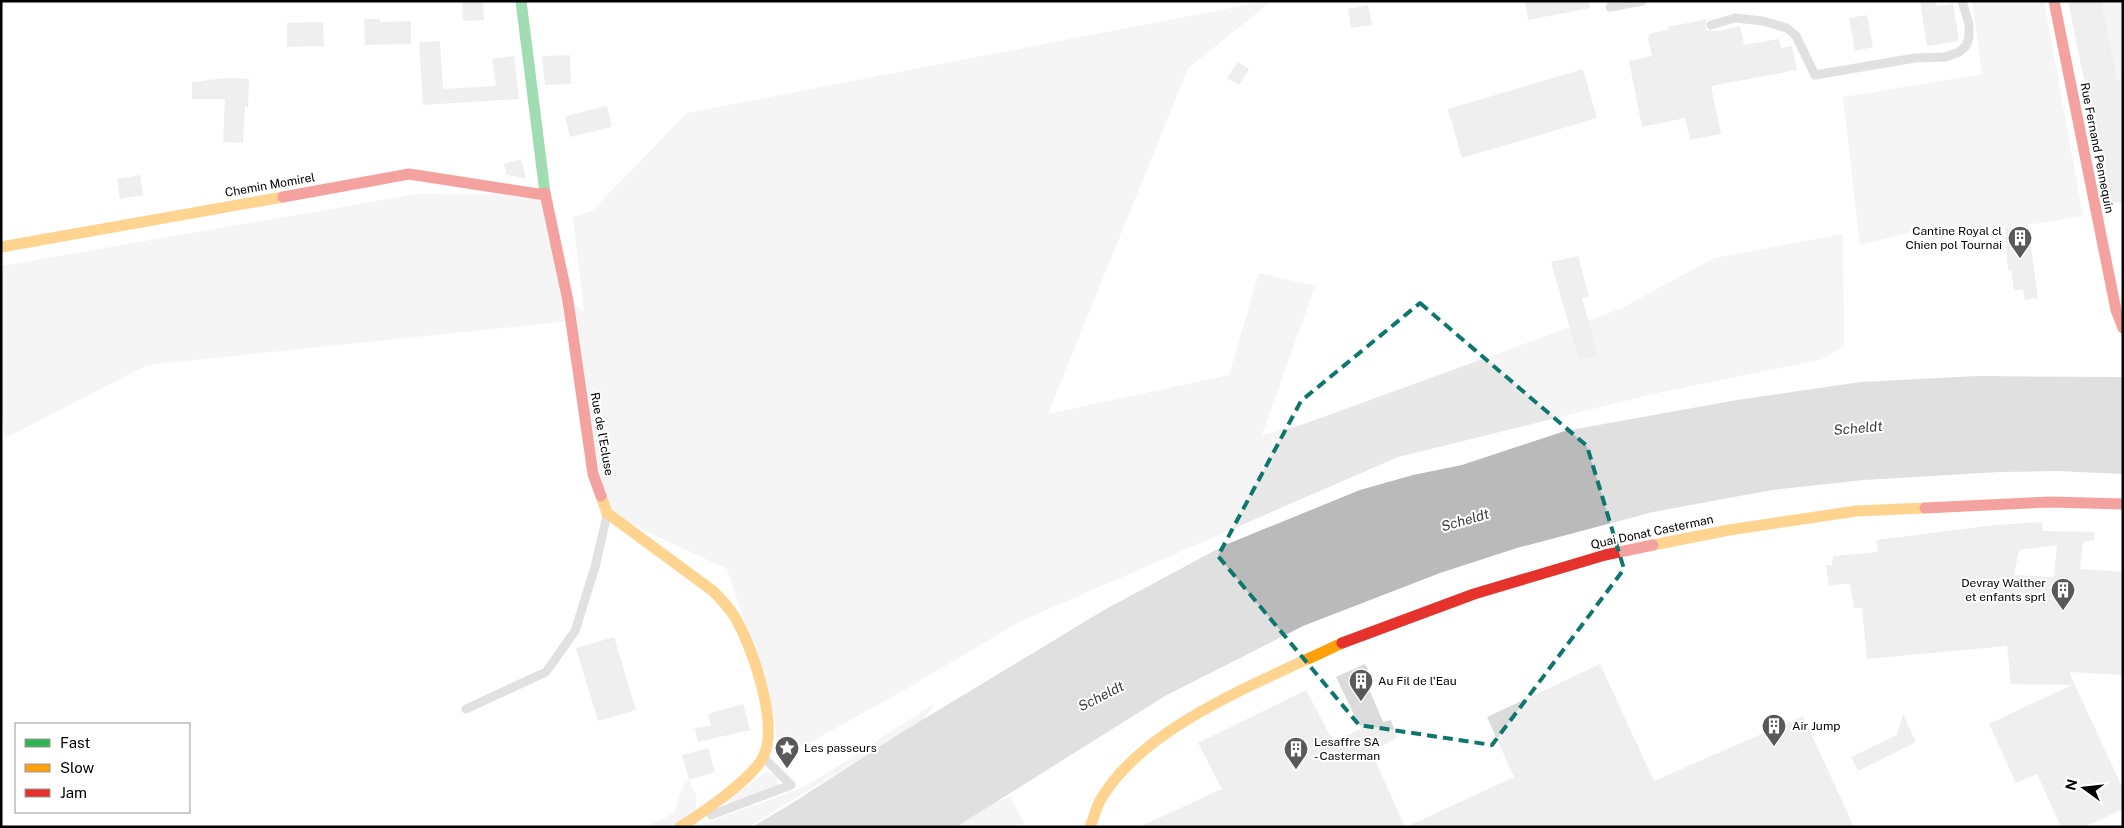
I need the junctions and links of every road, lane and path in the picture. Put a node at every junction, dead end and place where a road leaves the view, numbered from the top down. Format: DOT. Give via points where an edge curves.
graph roads {
  1 [pos="521,1"];
  2 [pos="1642,1"];
  3 [pos="1962,1"];
  4 [pos="2054,1"];
  5 [pos="1610,7"];
  6 [pos="1711,24"];
  7 [pos="545,195"];
  8 [pos="1,247"];
  9 [pos="2123,328"];
  10 [pos="2123,504"];
  11 [pos="607,512"];
  12 [pos="466,709"];
  13 [pos="764,757"];
  14 [pos="691,820"];
  15 [pos="680,827"];
  16 [pos="1090,827"];
  1 -- 7 [label="street, Rue de l'Ecluse"];
  2 -- 5 [label="lane"];
  3 -- 6 [label="lane" via="1969,24 1969,38 1959,52 1945,57 1915,58 1810,76 1796,36 1786,28 1735,18"];
  4 -- 9 [label="street, Rue Fernand Pennequin" via="2116,310"];
  7 -- 8 [label="street, Chemin Momirel" via="409,174"];
  7 -- 11 [label="street, Rue de l'Ecluse" via="568,301 593,474"];
  10 -- 16 [label="street, Quai Donat Casterman" via="2050,502 1856,511 1729,530 1605,555 1474,594 1346,641 1213,705 1152,742 1127,765 1101,799"];
  11 -- 12 [label="lane" via="595,567 575,631 546,672"];
  11 -- 13 [label="street" via="713,591 736,618 764,695 768,727"];
  13 -- 14 [label="street" via="754,769"];
  13 -- 14 [label="lane" via="791,785"];
  14 -- 15 [label="street"];
}
